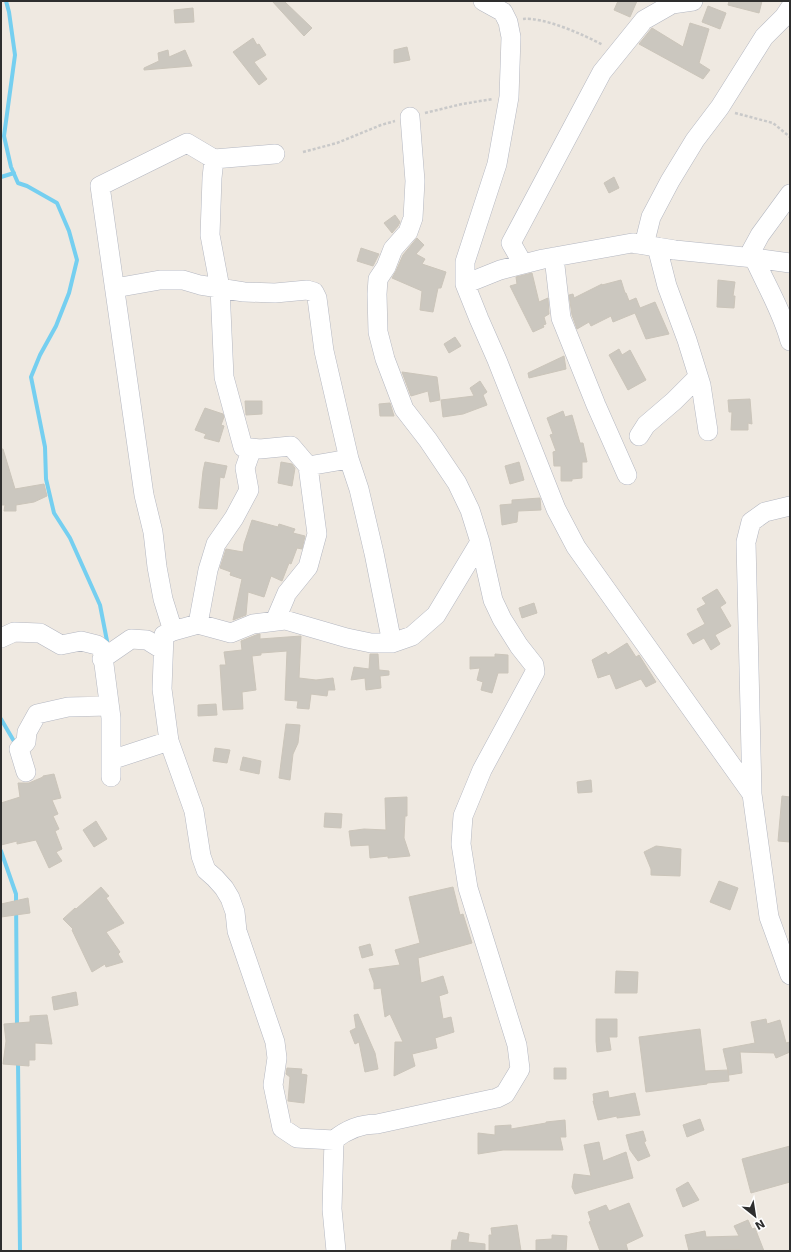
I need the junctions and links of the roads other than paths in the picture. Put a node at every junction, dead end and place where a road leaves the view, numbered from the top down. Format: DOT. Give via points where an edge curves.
graph roads {
  1 [pos="483,1"];
  2 [pos="693,1"];
  3 [pos="790,8"];
  4 [pos="410,117"];
  5 [pos="275,154"];
  6 [pos="214,159"];
  7 [pos="790,194"];
  8 [pos="650,246"];
  9 [pos="554,257"];
  10 [pos="751,257"];
  11 [pos="790,263"];
  12 [pos="523,264"];
  13 [pos="465,284"];
  14 [pos="115,288"];
  15 [pos="220,288"];
  16 [pos="790,341"];
  17 [pos="698,377"];
  18 [pos="708,431"];
  19 [pos="639,436"];
  20 [pos="252,448"];
  21 [pos="349,459"];
  22 [pos="308,466"];
  23 [pos="627,475"];
  24 [pos="790,506"];
  25 [pos="480,542"];
  26 [pos="275,621"];
  27 [pos="198,624"];
  28 [pos="173,631"];
  29 [pos="1,638"];
  30 [pos="392,643"];
  31 [pos="163,650"];
  32 [pos="102,659"];
  33 [pos="109,706"];
  34 [pos="169,741"];
  35 [pos="26,772"];
  36 [pos="752,794"];
  37 [pos="790,975"];
  38 [pos="334,1140"];
  39 [pos="336,1251"];
  1 -- 13 [label="street" via="503,12 508,22 511,37 509,97 497,164 465,262"];
  2 -- 12 [label="street" via="672,4 644,20 602,72 511,243"];
  3 -- 8 [label="street" via="764,37 670,181 651,217"];
  4 -- 25 [label="street" via="415,181 413,218 408,232 394,249 378,279 378,332 385,359 404,409 456,483 470,510"];
  5 -- 6 [label="street"];
  6 -- 14 [label="street" via="187,143 100,186"];
  6 -- 15 [label="street" via="210,235"];
  7 -- 10 [label="street" via="760,235"];
  8 -- 9 [label="street" via="632,243"];
  8 -- 10 [label="street"];
  8 -- 17 [label="street" via="687,340"];
  9 -- 12 [label="street"];
  9 -- 23 [label="street" via="561,318"];
  10 -- 11 [label="street"];
  10 -- 16 [label="street" via="777,305"];
  12 -- 13 [label="street"];
  13 -- 36 [label="street" via="556,509 576,546"];
  14 -- 15 [label="street" via="160,280 183,280"];
  14 -- 28 [label="street" via="144,495 153,532 163,600"];
  15 -- 20 [label="street" via="224,377 243,447"];
  15 -- 21 [label="street" via="244,292 314,292 324,352"];
  17 -- 18 [label="street"];
  17 -- 19 [label="street" via="646,425"];
  20 -- 22 [label="street" via="291,446"];
  20 -- 27 [label="street" via="245,468 249,490 216,544 208,570"];
  21 -- 22 [label="street"];
  21 -- 30 [label="street" via="361,496"];
  22 -- 26 [label="street" via="317,534 308,567 287,593"];
  24 -- 36 [label="street" via="765,512 751,522 746,542"];
  25 -- 30 [label="street" via="436,615 412,636"];
  25 -- 38 [label="street" via="493,600 519,646 534,665 535,672 482,770 463,816 461,844 468,888 517,1045 520,1069 505,1094 497,1098 377,1124 365,1124"];
  26 -- 27 [label="street" via="253,624 231,633"];
  26 -- 30 [label="street" via="285,620 371,643"];
  27 -- 28 [label="street"];
  28 -- 31 [label="street" via="164,635"];
  29 -- 32 [label="street" via="14,632 40,633 61,645 81,641 102,649"];
  31 -- 32 [label="street" via="147,640 131,639"];
  31 -- 34 [label="street" via="162,689"];
  32 -- 33 [label="street"];
  33 -- 34 [label="street" via="111,769"];
  33 -- 35 [label="street" via="68,707 37,714 26,742 19,749"];
  34 -- 38 [label="street" via="194,811 201,856 206,870 216,878 230,898 237,931 275,1042 277,1058 273,1085 282,1128 297,1138"];
  36 -- 37 [label="street" via="769,917"];
  38 -- 39 [label="street" via="332,1209"];
}
